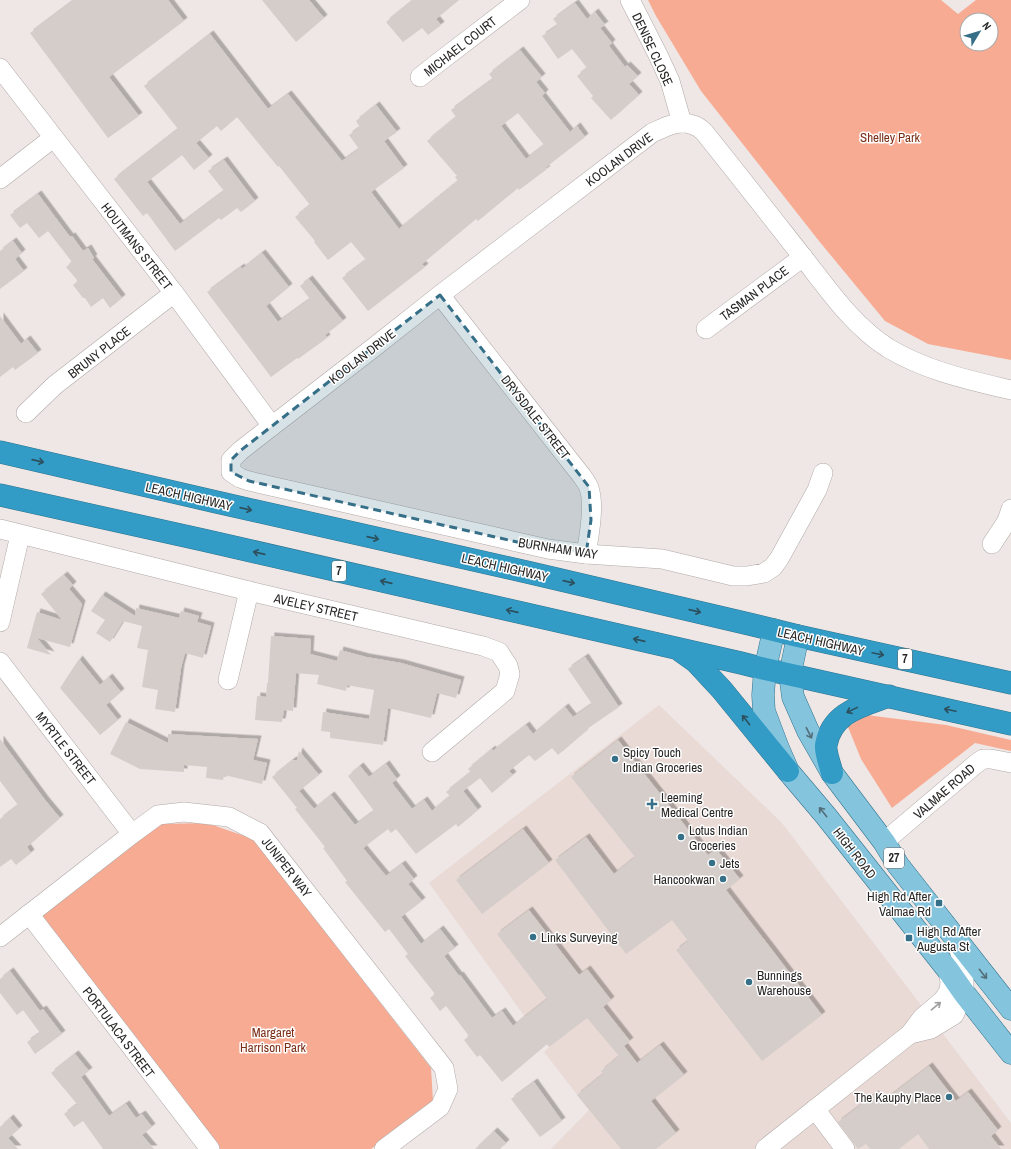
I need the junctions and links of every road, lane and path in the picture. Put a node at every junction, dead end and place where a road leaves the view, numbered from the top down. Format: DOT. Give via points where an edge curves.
graph roads {
  1 [pos="520,0"];
  2 [pos="630,0"];
  3 [pos="0,68"];
  4 [pos="420,78"];
  5 [pos="682,122"];
  6 [pos="53,138"];
  7 [pos="0,179"];
  8 [pos="803,257"];
  9 [pos="174,293"];
  10 [pos="440,295"];
  11 [pos="706,329"];
  12 [pos="1011,390"];
  13 [pos="26,413"];
  14 [pos="272,426"];
  15 [pos="0,452"];
  16 [pos="823,473"];
  17 [pos="240,478"];
  18 [pos="0,495"];
  19 [pos="1011,509"];
  20 [pos="0,530"];
  21 [pos="20,535"];
  22 [pos="992,544"];
  23 [pos="586,554"];
  24 [pos="249,591"];
  25 [pos="0,622"];
  26 [pos="774,630"];
  27 [pos="798,636"];
  28 [pos="677,648"];
  29 [pos="0,662"];
  30 [pos="765,669"];
  31 [pos="790,674"];
  32 [pos="228,680"];
  33 [pos="1011,683"];
  34 [pos="889,696"];
  35 [pos="1011,724"];
  36 [pos="432,752"];
  37 [pos="1011,763"];
  38 [pos="788,771"];
  39 [pos="832,772"];
  40 [pos="132,834"];
  41 [pos="884,842"];
  42 [pos="30,914"];
  43 [pos="0,937"];
  44 [pos="957,941"];
  45 [pos="948,970"];
  46 [pos="964,993"];
  47 [pos="1011,1009"];
  48 [pos="954,1015"];
  49 [pos="985,1019"];
  50 [pos="910,1034"];
  51 [pos="1011,1052"];
  52 [pos="815,1109"];
  53 [pos="210,1149"];
  54 [pos="384,1149"];
  55 [pos="765,1149"];
  56 [pos="845,1149"];
  1 -- 4 [label="street, MICHAEL COURT"];
  2 -- 5 [label="street, DENISE CLOSE" via="670,81"];
  3 -- 6 [label="street, HOUTMANS STREET"];
  5 -- 8 [label="street" via="693,124 704,132"];
  5 -- 10 [label="street, KOOLAN DRIVE" via="668,125 652,133"];
  6 -- 7 [label="street"];
  6 -- 9 [label="street, HOUTMANS STREET"];
  8 -- 11 [label="street, TASMAN PLACE"];
  8 -- 12 [label="street" via="842,308 887,347 904,357 947,374"];
  9 -- 13 [label="street, BRUNY PLACE" via="55,385"];
  9 -- 14 [label="street, HOUTMANS STREET"];
  10 -- 14 [label="street, KOOLAN DRIVE"];
  10 -- 23 [label="street, DRYSDALE STREET" via="589,487 591,520"];
  14 -- 17 [label="street, KOOLAN DRIVE" via="231,460 231,472"];
  15 -- 26 [label="highway, LEACH HIGHWAY / 7, one-way"];
  16 -- 23 [label="street, BURNHAM WAY" via="817,490 779,559 764,573 733,576 662,559"];
  17 -- 23 [label="street, BURNHAM WAY" via="540,547"];
  28 -- 18 [label="highway, 7, one-way"];
  19 -- 22 [label="street" via="1007,521"];
  20 -- 21 [label="street, AVELEY STREET"];
  21 -- 24 [label="street, AVELEY STREET"];
  21 -- 25 [label="street"];
  24 -- 32 [label="street"];
  24 -- 36 [label="street, AVELEY STREET" via="483,646 499,652 510,674 505,691"];
  26 -- 27 [label="highway, LEACH HIGHWAY / 7"];
  26 -- 30 [label="main road, HIGH ROAD / 27"];
  27 -- 31 [label="main road, HIGH ROAD / 27"];
  27 -- 33 [label="highway, LEACH HIGHWAY / 7, one-way"];
  28 -- 30 [label="highway, 7"];
  38 -- 28 [label="highway, 27, one-way" via="722,690 696,662"];
  29 -- 40 [label="street, MYRTLE STREET"];
  30 -- 31 [label="highway, 7"];
  30 -- 38 [label="main road, HIGH ROAD / 27" via="764,711"];
  31 -- 34 [label="highway, 7"];
  31 -- 39 [label="main road, HIGH ROAD / 27, one-way" via="793,697 808,731"];
  35 -- 34 [label="highway, 7, one-way"];
  34 -- 39 [label="highway, 27, one-way" via="856,708 838,721 826,746"];
  37 -- 41 [label="street, VALMAE ROAD" via="983,758"];
  45 -- 38 [label="main road, HIGH ROAD / 27, one-way"];
  39 -- 41 [label="main road, HIGH ROAD / 27"];
  40 -- 42 [label="street, JUNIPER WAY"];
  40 -- 54 [label="street, JUNIPER WAY" via="158,815 184,812 229,818 260,833 444,1068 448,1088 440,1107"];
  41 -- 44 [label="main road, HIGH ROAD / 27" via="898,865"];
  42 -- 43 [label="street, JUNIPER WAY"];
  42 -- 53 [label="street, PORTULACA STREET"];
  44 -- 46 [label="street" via="964,970"];
  44 -- 47 [label="main road, HIGH ROAD / 27, one-way"];
  45 -- 46 [label="main road, HIGH ROAD / 27"];
  50 -- 45 [label="street, one-way" via="949,991"];
  46 -- 48 [label="street"];
  46 -- 49 [label="main road, HIGH ROAD / 27"];
  48 -- 49 [label="street" via="968,1013"];
  48 -- 50 [label="street" via="931,1029"];
  49 -- 51 [label="main road, HIGH ROAD / 27"];
  50 -- 52 [label="street"];
  52 -- 55 [label="street"];
  52 -- 56 [label="street"];
}
